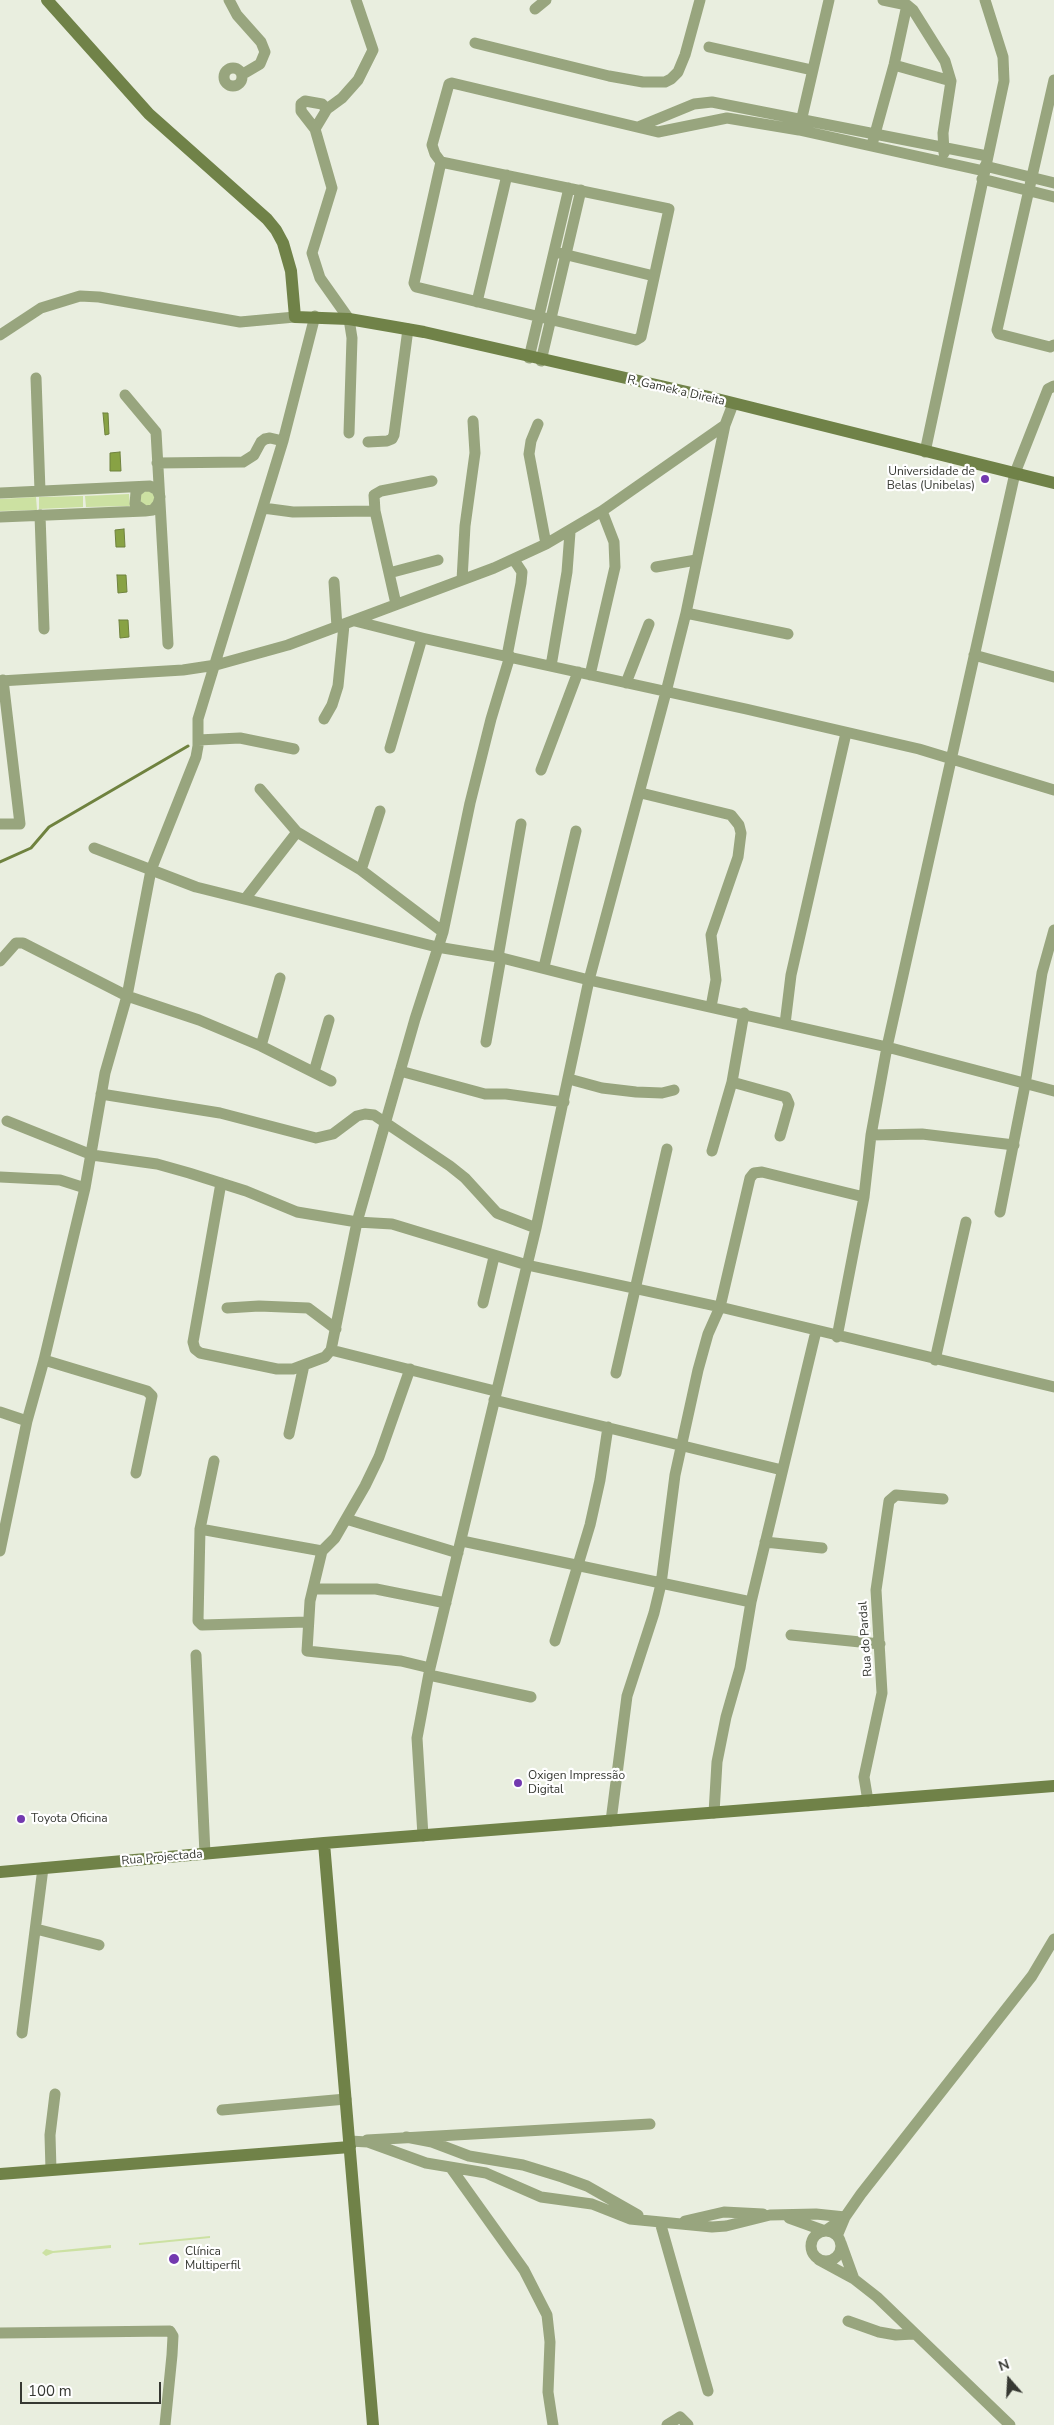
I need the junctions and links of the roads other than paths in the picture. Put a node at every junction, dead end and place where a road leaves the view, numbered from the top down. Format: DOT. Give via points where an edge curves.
graph roads {
  1 [pos="47,0"];
  2 [pos="229,0"];
  3 [pos="356,0"];
  4 [pos="546,0"];
  5 [pos="700,0"];
  6 [pos="829,0"];
  7 [pos="882,0"];
  8 [pos="985,0"];
  9 [pos="907,5"];
  10 [pos="535,9"];
  11 [pos="475,43"];
  12 [pos="709,47"];
  13 [pos="894,65"];
  14 [pos="812,70"];
  15 [pos="242,74"];
  16 [pos="1054,80"];
  17 [pos="951,81"];
  18 [pos="326,109"];
  19 [pos="800,125"];
  20 [pos="638,127"];
  21 [pos="315,129"];
  22 [pos="943,133"];
  23 [pos="874,134"];
  24 [pos="931,144"];
  25 [pos="872,147"];
  26 [pos="945,147"];
  27 [pos="927,159"];
  28 [pos="441,162"];
  29 [pos="942,162"];
  30 [pos="985,168"];
  31 [pos="507,175"];
  32 [pos="1032,178"];
  33 [pos="1054,183"];
  34 [pos="569,188"];
  35 [pos="581,190"];
  36 [pos="1030,191"];
  37 [pos="1054,197"];
  38 [pos="554,252"];
  39 [pos="566,255"];
  40 [pos="654,276"];
  41 [pos="477,302"];
  42 [pos="315,316"];
  43 [pos="539,316"];
  44 [pos="295,317"];
  45 [pos="349,319"];
  46 [pos="552,320"];
  47 [pos="408,329"];
  48 [pos="0,335"];
  49 [pos="1054,345"];
  50 [pos="535,359"];
  51 [pos="36,378"];
  52 [pos="1054,386"];
  53 [pos="125,395"];
  54 [pos="732,404"];
  55 [pos="473,421"];
  56 [pos="538,424"];
  57 [pos="724,425"];
  58 [pos="349,433"];
  59 [pos="283,441"];
  60 [pos="368,442"];
  61 [pos="925,452"];
  62 [pos="158,469"];
  63 [pos="1014,473"];
  64 [pos="432,481"];
  65 [pos="1054,483"];
  66 [pos="144,486"];
  67 [pos="40,492"];
  68 [pos="0,493"];
  69 [pos="160,498"];
  70 [pos="263,508"];
  71 [pos="148,511"];
  72 [pos="375,511"];
  73 [pos="602,511"];
  74 [pos="40,516"];
  75 [pos="0,517"];
  76 [pos="160,521"];
  77 [pos="570,532"];
  78 [pos="546,544"];
  79 [pos="438,560"];
  80 [pos="514,560"];
  81 [pos="696,560"];
  82 [pos="656,567"];
  83 [pos="389,572"];
  84 [pos="462,580"];
  85 [pos="334,582"];
  86 [pos="396,604"];
  87 [pos="686,613"];
  88 [pos="346,624"];
  89 [pos="649,624"];
  90 [pos="44,629"];
  91 [pos="788,634"];
  92 [pos="422,638"];
  93 [pos="168,644"];
  94 [pos="974,655"];
  95 [pos="509,656"];
  96 [pos="216,665"];
  97 [pos="551,666"];
  98 [pos="578,672"];
  99 [pos="590,675"];
  100 [pos="1054,677"];
  101 [pos="1,681"];
  102 [pos="626,683"];
  103 [pos="666,692"];
  104 [pos="324,719"];
  105 [pos="846,734"];
  106 [pos="198,740"];
  107 [pos="390,748"];
  108 [pos="294,749"];
  109 [pos="952,759"];
  110 [pos="541,770"];
  111 [pos="260,788"];
  112 [pos="1054,790"];
  113 [pos="641,793"];
  114 [pos="380,811"];
  115 [pos="0,824"];
  116 [pos="521,824"];
  117 [pos="576,831"];
  118 [pos="297,832"];
  119 [pos="94,848"];
  120 [pos="151,870"];
  121 [pos="361,870"];
  122 [pos="245,899"];
  123 [pos="1054,930"];
  124 [pos="443,932"];
  125 [pos="437,947"];
  126 [pos="500,957"];
  127 [pos="0,961"];
  128 [pos="544,967"];
  129 [pos="280,978"];
  130 [pos="589,980"];
  131 [pos="127,996"];
  132 [pos="711,1007"];
  133 [pos="744,1013"];
  134 [pos="329,1020"];
  135 [pos="785,1024"];
  136 [pos="486,1042"];
  137 [pos="261,1046"];
  138 [pos="887,1047"];
  139 [pos="400,1071"];
  140 [pos="314,1072"];
  141 [pos="569,1080"];
  142 [pos="331,1081"];
  143 [pos="732,1082"];
  144 [pos="1025,1084"];
  145 [pos="674,1090"];
  146 [pos="1054,1091"];
  147 [pos="101,1094"];
  148 [pos="564,1102"];
  149 [pos="7,1121"];
  150 [pos="386,1124"];
  151 [pos="872,1135"];
  152 [pos="780,1136"];
  153 [pos="1014,1145"];
  154 [pos="667,1149"];
  155 [pos="712,1151"];
  156 [pos="92,1155"];
  157 [pos="0,1177"];
  158 [pos="221,1183"];
  159 [pos="86,1188"];
  160 [pos="864,1197"];
  161 [pos="1000,1212"];
  162 [pos="358,1222"];
  163 [pos="966,1222"];
  164 [pos="536,1228"];
  165 [pos="494,1256"];
  166 [pos="527,1266"];
  167 [pos="636,1289"];
  168 [pos="483,1303"];
  169 [pos="227,1308"];
  170 [pos="720,1308"];
  171 [pos="336,1328"];
  172 [pos="816,1331"];
  173 [pos="837,1337"];
  174 [pos="331,1350"];
  175 [pos="44,1360"];
  176 [pos="935,1360"];
  177 [pos="304,1365"];
  178 [pos="410,1369"];
  179 [pos="616,1373"];
  180 [pos="1054,1387"];
  181 [pos="495,1395"];
  182 [pos="0,1412"];
  183 [pos="27,1421"];
  184 [pos="608,1427"];
  185 [pos="289,1434"];
  186 [pos="681,1447"];
  187 [pos="214,1461"];
  188 [pos="782,1470"];
  189 [pos="136,1473"];
  190 [pos="943,1499"];
  191 [pos="346,1520"];
  192 [pos="200,1529"];
  193 [pos="462,1541"];
  194 [pos="765,1542"];
  195 [pos="822,1548"];
  196 [pos="0,1550"];
  197 [pos="322,1551"];
  198 [pos="458,1553"];
  199 [pos="579,1566"];
  200 [pos="661,1584"];
  201 [pos="313,1589"];
  202 [pos="750,1602"];
  203 [pos="446,1603"];
  204 [pos="307,1622"];
  205 [pos="791,1635"];
  206 [pos="555,1641"];
  207 [pos="880,1644"];
  208 [pos="196,1654"];
  209 [pos="429,1672"];
  210 [pos="531,1697"];
  211 [pos="1054,1786"];
  212 [pos="868,1801"];
  213 [pos="714,1813"];
  214 [pos="611,1821"];
  215 [pos="423,1836"];
  216 [pos="324,1843"];
  217 [pos="205,1854"];
  218 [pos="43,1868"];
  219 [pos="0,1872"];
  220 [pos="36,1929"];
  221 [pos="1054,1939"];
  222 [pos="99,1945"];
  223 [pos="22,2033"];
  224 [pos="56,2094"];
  225 [pos="346,2099"];
  226 [pos="222,2110"];
  227 [pos="650,2124"];
  228 [pos="406,2137"];
  229 [pos="350,2144"];
  230 [pos="451,2168"];
  231 [pos="51,2170"];
  232 [pos="0,2174"];
  233 [pos="770,2215"];
  234 [pos="845,2217"];
  235 [pos="660,2222"];
  236 [pos="825,2231"];
  237 [pos="839,2239"];
  238 [pos="819,2260"];
  239 [pos="854,2279"];
  240 [pos="848,2321"];
  241 [pos="0,2333"];
  242 [pos="913,2334"];
  243 [pos="708,2391"];
  244 [pos="165,2425"];
  245 [pos="372,2425"];
  246 [pos="554,2425"];
  247 [pos="667,2425"];
  248 [pos="688,2425"];
  249 [pos="1010,2425"];
  1 -- 44 [label="main road" via="149,114 276,230 284,243 291,271"];
  2 -- 15 [label="street" via="237,15 261,42 264,52 260,64"];
  3 -- 18 [label="street" via="372,50 358,80 342,98"];
  4 -- 10 [label="street"];
  5 -- 11 [label="street" via="678,72 665,82 609,76"];
  6 -- 14 [label="street"];
  7 -- 9 [label="street"];
  8 -- 30 [label="street" via="1005,69"];
  9 -- 13 [label="street"];
  9 -- 17 [label="street" via="920,18 945,61"];
  12 -- 14 [label="street"];
  13 -- 17 [label="street"];
  13 -- 23 [label="street"];
  14 -- 19 [label="street"];
  16 -- 32 [label="street"];
  17 -- 22 [label="street"];
  18 -- 21 [label="street"];
  18 -- 21 [label="street" via="322,104 310,101 302,104 301,110"];
  19 -- 20 [label="street" via="721,117 665,132"];
  19 -- 20 [label="street" via="712,102 694,104"];
  19 -- 23 [label="street"];
  19 -- 25 [label="street"];
  20 -- 28 [label="street" via="450,84 432,144 434,154"];
  21 -- 45 [label="street" via="332,188 313,246 312,261"];
  22 -- 24 [label="street"];
  22 -- 26 [label="street"];
  23 -- 24 [label="street"];
  23 -- 25 [label="street"];
  24 -- 26 [label="street"];
  24 -- 27 [label="street"];
  25 -- 27 [label="street"];
  26 -- 29 [label="street"];
  26 -- 30 [label="street"];
  27 -- 29 [label="street"];
  28 -- 31 [label="street"];
  28 -- 41 [label="street" via="414,283 417,287"];
  29 -- 30 [label="street"];
  30 -- 32 [label="street"];
  30 -- 36 [label="street"];
  30 -- 61 [label="street"];
  31 -- 34 [label="street"];
  31 -- 41 [label="street"];
  32 -- 33 [label="street"];
  32 -- 36 [label="street"];
  34 -- 35 [label="street"];
  34 -- 38 [label="street"];
  35 -- 39 [label="street"];
  35 -- 40 [label="street" via="669,209"];
  36 -- 37 [label="street"];
  36 -- 49 [label="street" via="998,332 1050,347"];
  38 -- 39 [label="street"];
  38 -- 43 [label="street"];
  39 -- 40 [label="street"];
  39 -- 46 [label="street"];
  40 -- 46 [label="street" via="640,339"];
  41 -- 43 [label="street"];
  42 -- 44 [label="main road, R. Gamek a Direita"];
  42 -- 45 [label="main road, R. Gamek a Direita"];
  42 -- 59 [label="street"];
  43 -- 46 [label="street"];
  43 -- 50 [label="street"];
  44 -- 48 [label="street" via="240,322 80,296 41,308"];
  45 -- 47 [label="main road, R. Gamek a Direita"];
  45 -- 58 [label="street" via="352,338"];
  46 -- 50 [label="street"];
  47 -- 50 [label="main road, R. Gamek a Direita"];
  47 -- 60 [label="street" via="394,435 387,441"];
  50 -- 54 [label="main road, R. Gamek a Direita"];
  51 -- 67 [label="street"];
  52 -- 63 [label="street" via="1048,389"];
  53 -- 62 [label="street" via="154,427"];
  54 -- 57 [label="street"];
  54 -- 61 [label="main road, R. Gamek a Direita"];
  55 -- 84 [label="street" via="475,454 464,526"];
  56 -- 78 [label="street" via="529,454"];
  57 -- 73 [label="street"];
  57 -- 81 [label="street"];
  59 -- 62 [label="street" via="265,439 254,456 243,462"];
  59 -- 70 [label="street"];
  61 -- 63 [label="main road, R. Gamek a Direita"];
  62 -- 66 [label="street" via="152,483"];
  62 -- 69 [label="street"];
  63 -- 65 [label="main road, R. Gamek a Direita"];
  63 -- 94 [label="street"];
  64 -- 72 [label="street" via="377,492"];
  66 -- 67 [label="street"];
  66 -- 69 [label="street" via="157,490"];
  66 -- 71 [label="street" via="136,492 134,500 138,508"];
  67 -- 68 [label="street"];
  69 -- 71 [label="street" via="156,508"];
  69 -- 76 [label="street"];
  70 -- 72 [label="street" via="293,512"];
  70 -- 96 [label="street"];
  71 -- 74 [label="street"];
  71 -- 76 [label="street" via="158,516"];
  72 -- 83 [label="street"];
  73 -- 77 [label="street"];
  73 -- 99 [label="street" via="614,542 615,567"];
  74 -- 75 [label="street"];
  74 -- 90 [label="street"];
  76 -- 93 [label="street"];
  77 -- 78 [label="street"];
  77 -- 97 [label="street" via="567,572"];
  78 -- 80 [label="street"];
  79 -- 83 [label="street"];
  80 -- 84 [label="street"];
  80 -- 95 [label="street" via="522,572"];
  81 -- 82 [label="street"];
  81 -- 87 [label="street"];
  83 -- 86 [label="street"];
  84 -- 86 [label="street"];
  85 -- 88 [label="street"];
  86 -- 88 [label="street"];
  87 -- 91 [label="street"];
  87 -- 103 [label="street"];
  88 -- 92 [label="street"];
  88 -- 96 [label="street" via="288,645"];
  88 -- 104 [label="street" via="338,686"];
  89 -- 102 [label="street"];
  92 -- 95 [label="street"];
  92 -- 107 [label="street"];
  94 -- 100 [label="street"];
  94 -- 109 [label="street"];
  95 -- 97 [label="street"];
  95 -- 124 [label="street" via="475,785"];
  96 -- 101 [label="street" via="93,677"];
  96 -- 106 [label="street" via="198,719"];
  97 -- 98 [label="street"];
  98 -- 99 [label="street"];
  98 -- 110 [label="street"];
  99 -- 102 [label="street"];
  101 -- 115 [label="street" via="20,824"];
  102 -- 103 [label="street"];
  103 -- 105 [label="street"];
  103 -- 113 [label="street"];
  105 -- 109 [label="street"];
  105 -- 135 [label="street" via="791,975"];
  106 -- 108 [label="street" via="240,738"];
  106 -- 120 [label="street" via="196,757"];
  109 -- 112 [label="street"];
  109 -- 138 [label="street"];
  111 -- 118 [label="street"];
  113 -- 130 [label="street"];
  113 -- 132 [label="street" via="731,815 739,825 738,857 711,935 716,980"];
  114 -- 121 [label="street"];
  116 -- 126 [label="street"];
  117 -- 128 [label="street"];
  118 -- 121 [label="street"];
  118 -- 122 [label="street"];
  119 -- 120 [label="street"];
  120 -- 122 [label="street" via="196,887"];
  120 -- 131 [label="street"];
  121 -- 124 [label="street"];
  122 -- 125 [label="street"];
  123 -- 144 [label="street" via="1042,973"];
  124 -- 125 [label="street"];
  125 -- 126 [label="street"];
  125 -- 139 [label="street"];
  126 -- 128 [label="street"];
  126 -- 136 [label="street"];
  127 -- 131 [label="street" via="16,943 23,943"];
  128 -- 130 [label="street"];
  129 -- 137 [label="street"];
  130 -- 132 [label="street"];
  130 -- 141 [label="street"];
  131 -- 137 [label="street" via="199,1020"];
  131 -- 147 [label="street"];
  132 -- 133 [label="street"];
  133 -- 135 [label="street"];
  133 -- 143 [label="street"];
  134 -- 140 [label="street"];
  135 -- 138 [label="street"];
  137 -- 140 [label="street"];
  138 -- 144 [label="street"];
  138 -- 151 [label="street"];
  139 -- 148 [label="street" via="475,1092"];
  139 -- 150 [label="street"];
  140 -- 142 [label="street"];
  141 -- 145 [label="street" via="636,1092"];
  141 -- 148 [label="street"];
  143 -- 152 [label="street" via="786,1097 789,1104"];
  143 -- 155 [label="street"];
  144 -- 146 [label="street"];
  144 -- 153 [label="street"];
  147 -- 150 [label="street" via="220,1113 316,1138 332,1134 365,1114 374,1115"];
  147 -- 156 [label="street"];
  148 -- 164 [label="street"];
  149 -- 156 [label="street"];
  150 -- 162 [label="street"];
  150 -- 164 [label="street" via="465,1178 496,1213"];
  151 -- 153 [label="street" via="922,1134"];
  151 -- 160 [label="street"];
  153 -- 161 [label="street"];
  154 -- 167 [label="street"];
  156 -- 158 [label="street" via="157,1164"];
  156 -- 159 [label="street"];
  157 -- 159 [label="street" via="60,1180"];
  158 -- 162 [label="street" via="296,1212"];
  158 -- 177 [label="street" via="193,1342 195,1349 200,1353 264,1368"];
  159 -- 175 [label="street"];
  160 -- 170 [label="street" via="762,1172 754,1173 747,1187"];
  160 -- 173 [label="street"];
  162 -- 165 [label="street" via="392,1224"];
  162 -- 171 [label="street"];
  163 -- 176 [label="street"];
  164 -- 166 [label="street"];
  165 -- 166 [label="street"];
  165 -- 168 [label="street"];
  166 -- 167 [label="street"];
  166 -- 181 [label="street"];
  167 -- 170 [label="street"];
  167 -- 179 [label="street"];
  169 -- 171 [label="street" via="308,1308"];
  170 -- 172 [label="street"];
  170 -- 186 [label="street" via="708,1334"];
  171 -- 174 [label="street"];
  172 -- 173 [label="street"];
  172 -- 188 [label="street"];
  173 -- 176 [label="street"];
  174 -- 177 [label="street" via="325,1357"];
  174 -- 178 [label="street"];
  175 -- 183 [label="street"];
  175 -- 189 [label="street" via="148,1391 152,1396"];
  176 -- 180 [label="street"];
  177 -- 185 [label="street"];
  178 -- 181 [label="street"];
  178 -- 191 [label="street" via="379,1457"];
  181 -- 184 [label="street"];
  181 -- 193 [label="street"];
  182 -- 183 [label="street"];
  183 -- 196 [label="street"];
  184 -- 186 [label="street"];
  184 -- 199 [label="street" via="600,1480"];
  186 -- 188 [label="street"];
  186 -- 200 [label="street" via="669,1510"];
  187 -- 192 [label="street"];
  188 -- 194 [label="street"];
  190 -- 207 [label="street, Rua do Pardal" via="896,1495 888,1501 876,1590"];
  191 -- 197 [label="street" via="336,1538"];
  191 -- 198 [label="street"];
  192 -- 197 [label="street"];
  192 -- 204 [label="street" via="197,1616 202,1625"];
  193 -- 198 [label="street"];
  193 -- 199 [label="street"];
  194 -- 195 [label="street"];
  194 -- 202 [label="street"];
  197 -- 201 [label="street"];
  198 -- 203 [label="street"];
  199 -- 200 [label="street"];
  199 -- 206 [label="street"];
  200 -- 202 [label="street"];
  200 -- 214 [label="street" via="627,1696"];
  201 -- 203 [label="street" via="376,1589"];
  201 -- 204 [label="street"];
  202 -- 213 [label="street" via="740,1668 717,1762"];
  203 -- 209 [label="street"];
  204 -- 209 [label="street" via="307,1651 401,1661"];
  205 -- 207 [label="street"];
  207 -- 212 [label="street, Rua do Pardal" via="882,1693 866,1769"];
  208 -- 217 [label="street"];
  209 -- 210 [label="street"];
  209 -- 215 [label="street" via="417,1738"];
  211 -- 212 [label="main road, Rua Projectada"];
  212 -- 213 [label="main road, Rua Projectada"];
  213 -- 214 [label="main road, Rua Projectada"];
  214 -- 215 [label="main road, Rua Projectada"];
  215 -- 216 [label="main road, Rua Projectada"];
  216 -- 217 [label="main road, Rua Projectada"];
  216 -- 225 [label="main road"];
  217 -- 218 [label="main road, Rua Projectada"];
  218 -- 219 [label="main road, Rua Projectada"];
  218 -- 220 [label="street"];
  220 -- 222 [label="street"];
  220 -- 223 [label="street"];
  221 -- 234 [label="street" via="1032,1976"];
  224 -- 231 [label="street" via="50,2135"];
  225 -- 226 [label="street"];
  225 -- 229 [label="main road"];
  227 -- 228 [label="street"];
  228 -- 229 [label="street"];
  228 -- 235 [label="street" via="432,2142 469,2156 537,2169 587,2186 633,2214"];
  229 -- 230 [label="street" via="368,2142 426,2163"];
  229 -- 231 [label="main road"];
  229 -- 245 [label="main road"];
  230 -- 235 [label="street" via="486,2173 550,2200 592,2204 630,2219"];
  230 -- 246 [label="street" via="524,2270 547,2315 550,2342 548,2392"];
  231 -- 232 [label="main road"];
  233 -- 234 [label="street"];
  233 -- 235 [label="street" via="724,2212"];
  233 -- 236 [label="street"];
  234 -- 236 [label="street"];
  234 -- 237 [label="street"];
  235 -- 243 [label="street"];
  236 -- 237 [label="street"];
  236 -- 238 [label="street" via="816,2235 811,2243 812,2253"];
  237 -- 238 [label="street" via="839,2252 833,2259"];
  237 -- 239 [label="street"];
  238 -- 239 [label="street"];
  239 -- 242 [label="street" via="877,2297"];
  240 -- 242 [label="street" via="879,2332"];
  241 -- 244 [label="street" via="170,2331 173,2336 172,2355"];
  242 -- 249 [label="street"];
  247 -- 248 [label="street" via="680,2417"];
}
